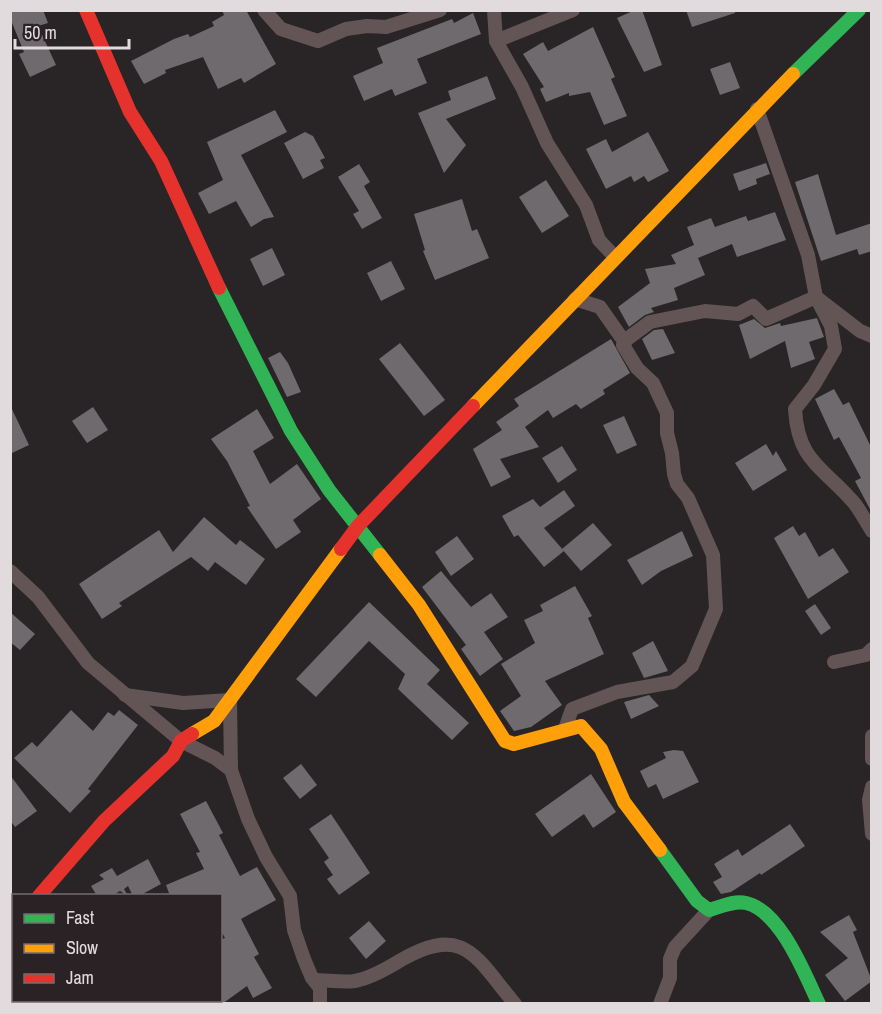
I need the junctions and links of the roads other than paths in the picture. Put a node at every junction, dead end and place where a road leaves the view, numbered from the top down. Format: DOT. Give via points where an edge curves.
graph roads {
  1 [pos="86,10"];
  2 [pos="264,10"];
  3 [pos="440,10"];
  4 [pos="494,10"];
  5 [pos="573,10"];
  6 [pos="859,10"];
  7 [pos="496,41"];
  8 [pos="757,109"];
  9 [pos="615,257"];
  10 [pos="816,297"];
  11 [pos="575,299"];
  12 [pos="872,336"];
  13 [pos="627,339"];
  14 [pos="358,526"];
  15 [pos="872,531"];
  16 [pos="10,571"];
  17 [pos="872,649"];
  18 [pos="834,662"];
  19 [pos="125,695"];
  20 [pos="230,700"];
  21 [pos="565,729"];
  22 [pos="872,736"];
  23 [pos="181,741"];
  24 [pos="872,759"];
  25 [pos="231,770"];
  26 [pos="872,787"];
  27 [pos="872,834"];
  28 [pos="41,894"];
  29 [pos="709,910"];
  30 [pos="314,980"];
  31 [pos="320,1004"];
  32 [pos="515,1004"];
  33 [pos="660,1004"];
  34 [pos="819,1004"];
  1 -- 14 [label="street" via="130,112 161,161 280,411 329,490"];
  2 -- 3 [label="street" via="281,29 318,41 346,30 386,27"];
  4 -- 7 [label="street"];
  5 -- 7 [label="street"];
  6 -- 8 [label="street"];
  7 -- 9 [label="street" via="544,136 586,205 599,240"];
  8 -- 9 [label="street"];
  8 -- 10 [label="street" via="808,255"];
  9 -- 11 [label="street"];
  10 -- 12 [label="street" via="860,332"];
  10 -- 13 [label="street" via="766,319 753,306 738,314 705,311 658,320"];
  10 -- 15 [label="street" via="831,326 835,349 795,409 796,432 804,451 855,504"];
  11 -- 13 [label="street" via="600,307 621,337"];
  11 -- 14 [label="street"];
  13 -- 21 [label="street" via="623,345 637,368 653,383 667,413 677,484 688,498 713,555 716,609 692,666 673,682 617,692 572,709"];
  14 -- 20 [label="street"];
  14 -- 21 [label="street" via="419,605 506,741 514,744"];
  16 -- 19 [label="street" via="38,597 80,654"];
  17 -- 18 [label="street" via="866,655"];
  19 -- 20 [label="street" via="183,703"];
  19 -- 23 [label="street"];
  20 -- 23 [label="street" via="214,721"];
  20 -- 25 [label="street"];
  21 -- 29 [label="street" via="581,726 592,736 624,802 697,901"];
  22 -- 24 [label="street"];
  23 -- 25 [label="street"];
  23 -- 28 [label="street" via="173,756 104,821"];
  25 -- 30 [label="street" via="266,858 290,896 294,930"];
  26 -- 27 [label="street"];
  29 -- 33 [label="street" via="675,947 670,959 670,978"];
  29 -- 34 [label="street" via="746,902 764,910"];
  30 -- 31 [label="street" via="320,988"];
  30 -- 32 [label="street" via="355,981 435,944 452,942 472,953"];
}
